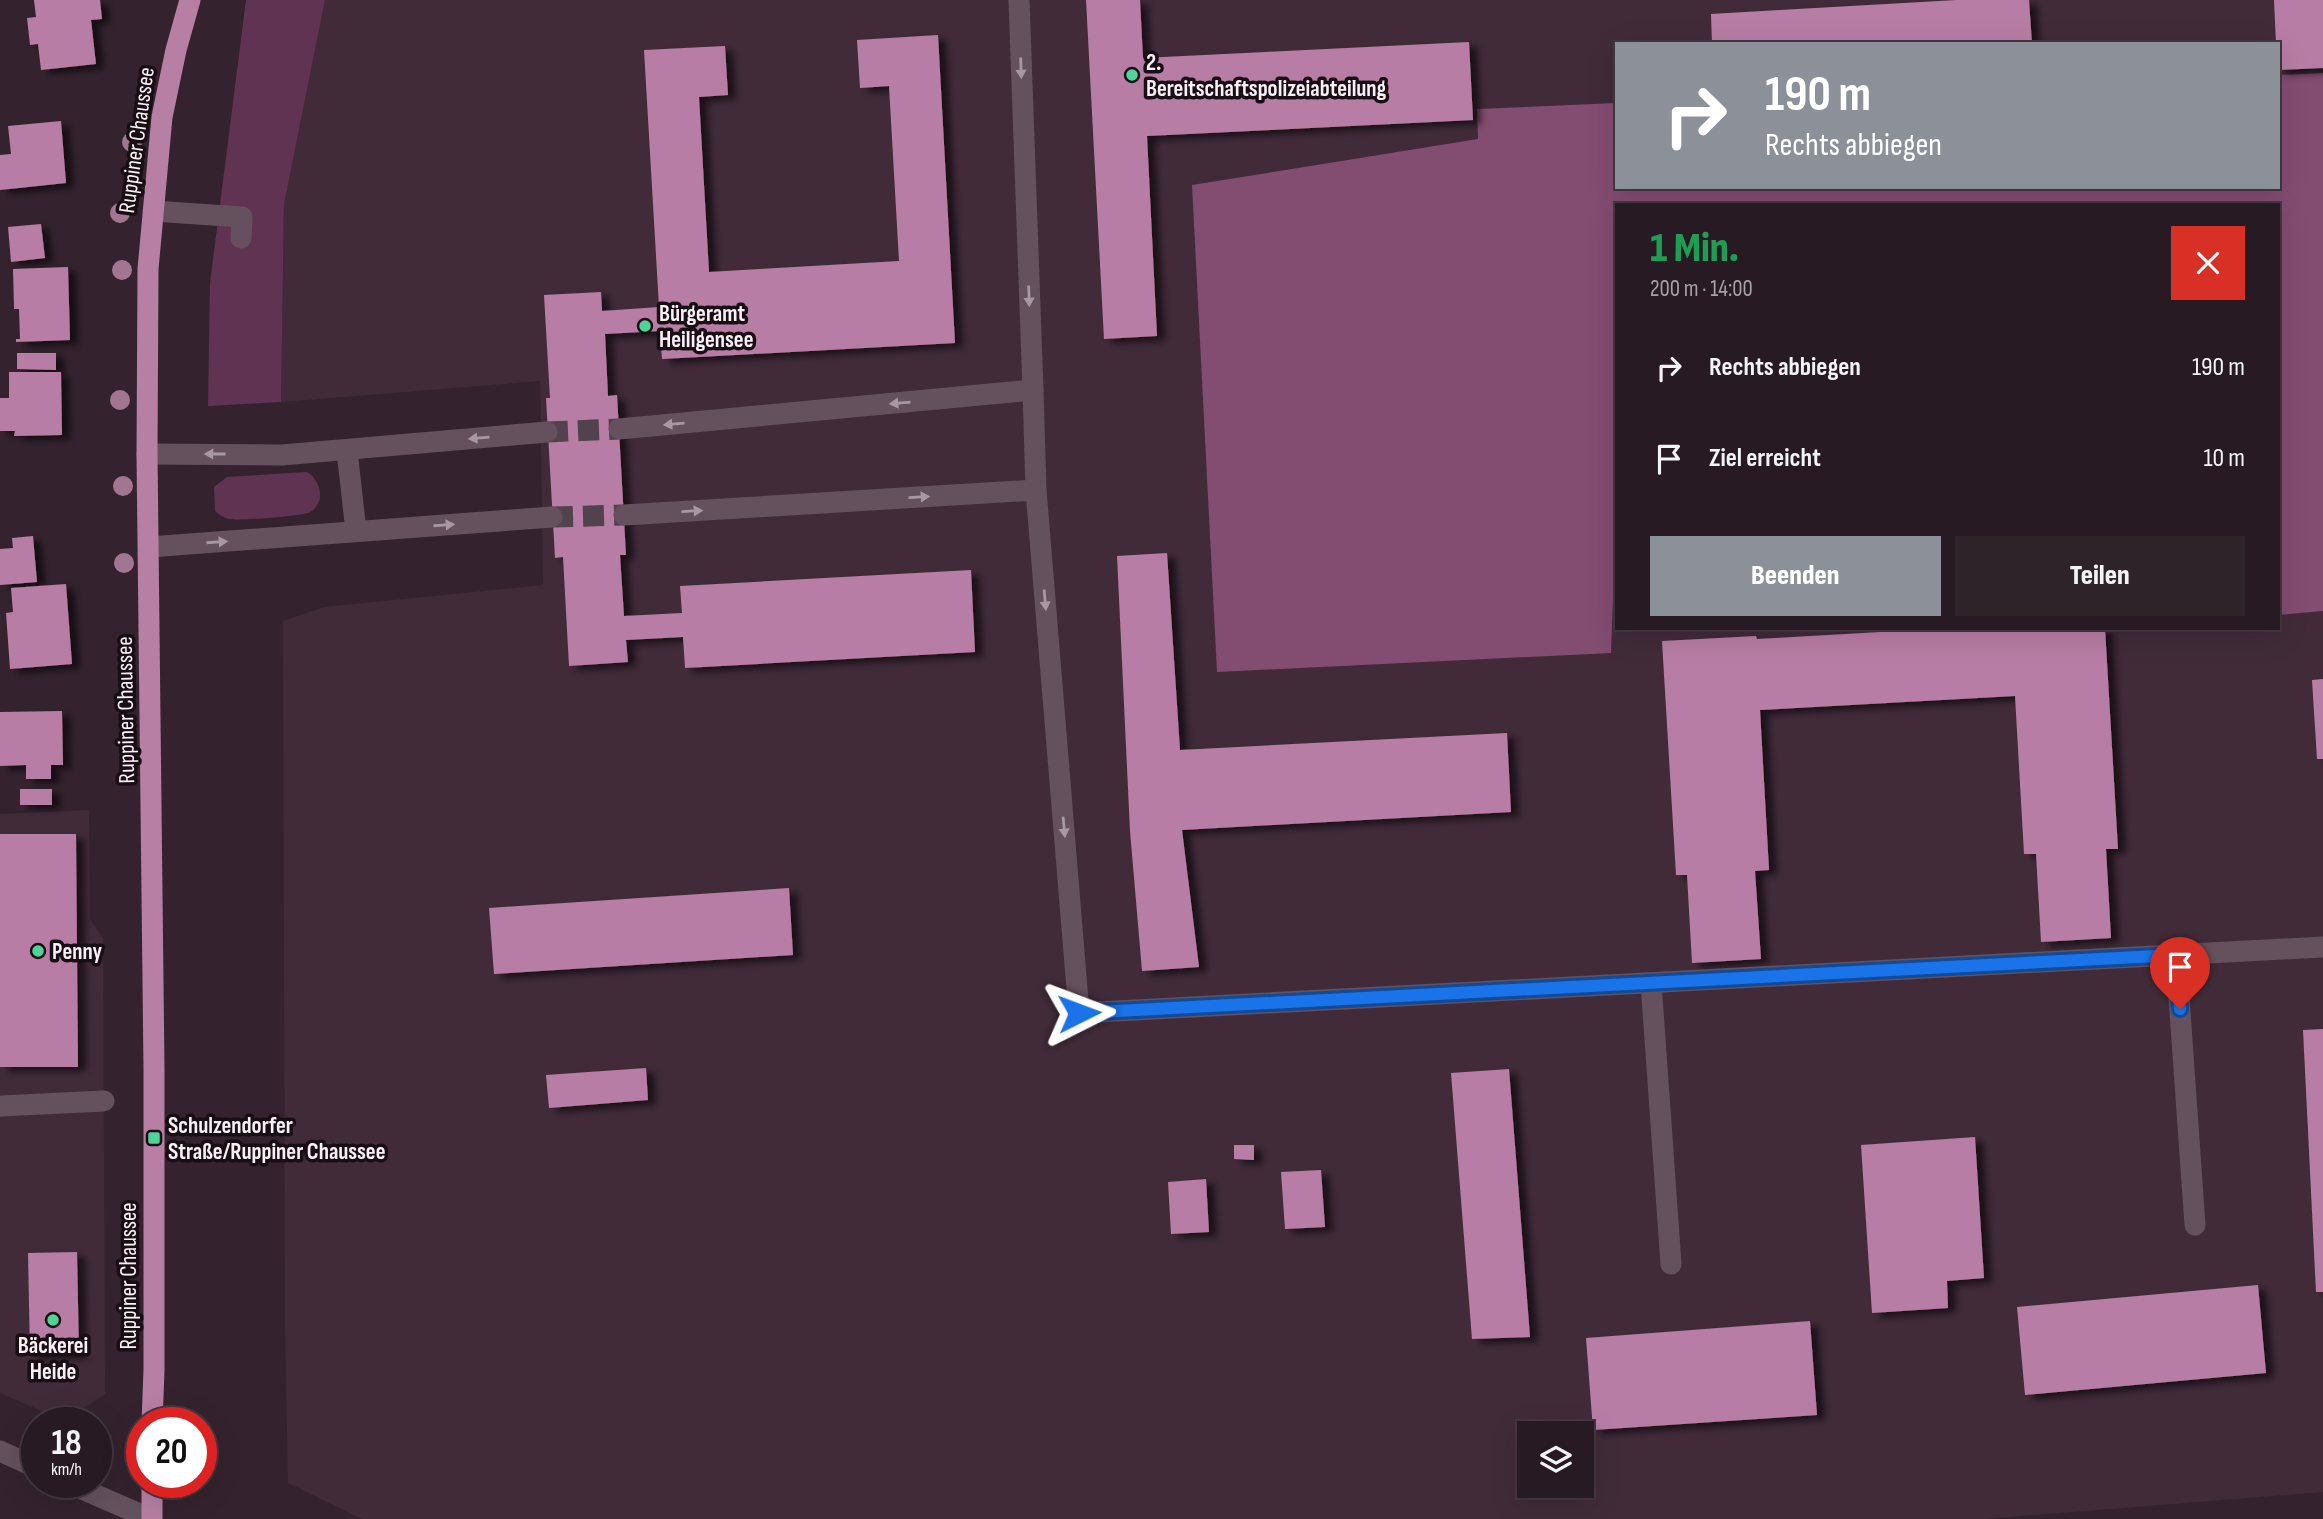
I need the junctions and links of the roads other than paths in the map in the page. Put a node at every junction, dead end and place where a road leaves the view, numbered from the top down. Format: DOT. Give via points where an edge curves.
graph roads {
  1 [pos="190,0"];
  2 [pos="1019,0"];
  3 [pos="153,211"];
  4 [pos="241,238"];
  5 [pos="1033,390"];
  6 [pos="619,429"];
  7 [pos="547,432"];
  8 [pos="347,451"];
  9 [pos="147,454"];
  10 [pos="1036,490"];
  11 [pos="624,515"];
  12 [pos="552,517"];
  13 [pos="356,531"];
  14 [pos="149,547"];
  15 [pos="2323,947"];
  16 [pos="2176,955"];
  17 [pos="1651,983"];
  18 [pos="104,1101"];
  19 [pos="0,1106"];
  20 [pos="2195,1225"];
  21 [pos="1671,1264"];
  22 [pos="153,1407"];
  23 [pos="0,1451"];
  24 [pos="21,1461"];
  25 [pos="103,1498"];
  26 [pos="152,1498"];
  27 [pos="152,1519"];
  1 -- 3 [label="main road, Ruppiner Chaussee" via="162,117"];
  2 -- 5 [label="street, one-way"];
  3 -- 4 [label="street" via="242,217"];
  3 -- 9 [label="main road, Ruppiner Chaussee"];
  5 -- 6 [label="street, one-way"];
  5 -- 10 [label="street"];
  7 -- 8 [label="street, one-way"];
  8 -- 9 [label="street, one-way"];
  8 -- 13 [label="street"];
  9 -- 14 [label="main road, Ruppiner Chaussee"];
  11 -- 10 [label="street, one-way"];
  10 -- 17 [label="street, one-way" via="1079,1013"];
  13 -- 12 [label="street, one-way"];
  14 -- 13 [label="street, one-way"];
  14 -- 22 [label="main road, Ruppiner Chaussee"];
  15 -- 16 [label="street"];
  16 -- 17 [label="street"];
  16 -- 20 [label="street"];
  17 -- 21 [label="street"];
  18 -- 19 [label="street"];
  23 -- 24 [label="street"];
  25 -- 27 [label="street"];
  26 -- 27 [label="main road"];
}
